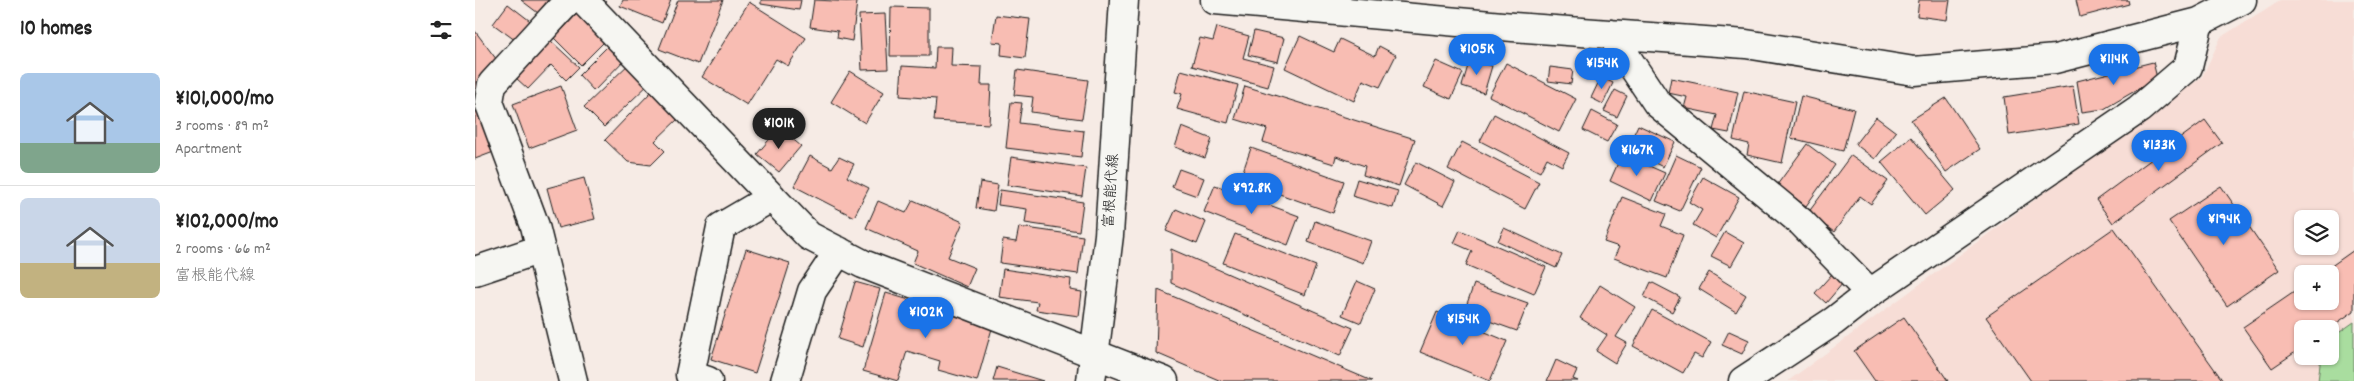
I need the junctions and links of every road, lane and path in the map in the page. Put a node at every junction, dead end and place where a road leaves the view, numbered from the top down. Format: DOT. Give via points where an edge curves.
graph roads {
  1 [pos="569,0"];
  2 [pos="583,0"];
  3 [pos="1124,0"];
  4 [pos="1215,0"];
  5 [pos="2242,0"];
  6 [pos="2199,22"];
  7 [pos="1611,34"];
  8 [pos="772,197"];
  9 [pos="541,250"];
  10 [pos="839,251"];
  11 [pos="475,271"];
  12 [pos="1870,293"];
  13 [pos="1095,354"];
  14 [pos="573,381"];
  15 [pos="708,381"];
  16 [pos="785,381"];
  17 [pos="1091,381"];
  18 [pos="1164,381"];
  19 [pos="1743,381"];
  1 -- 9 [label="street" via="492,84 489,102"];
  2 -- 8 [label="street"];
  3 -- 13 [label="street, 富根能代線" via="1109,235"];
  4 -- 7 [label="street"];
  5 -- 6 [label="street"];
  6 -- 7 [label="street" via="2055,59 1914,71 1745,44"];
  6 -- 12 [label="street" via="2189,67 2139,110"];
  7 -- 12 [label="street" via="1657,103 1801,222"];
  8 -- 10 [label="street" via="809,236"];
  8 -- 15 [label="street" via="721,227 690,375"];
  9 -- 11 [label="street"];
  9 -- 14 [label="street"];
  10 -- 13 [label="street" via="863,264"];
  10 -- 16 [label="street" via="812,291"];
  12 -- 19 [label="street" via="1834,322"];
  13 -- 17 [label="street, 富根能代線"];
  13 -- 18 [label="street"];
}
